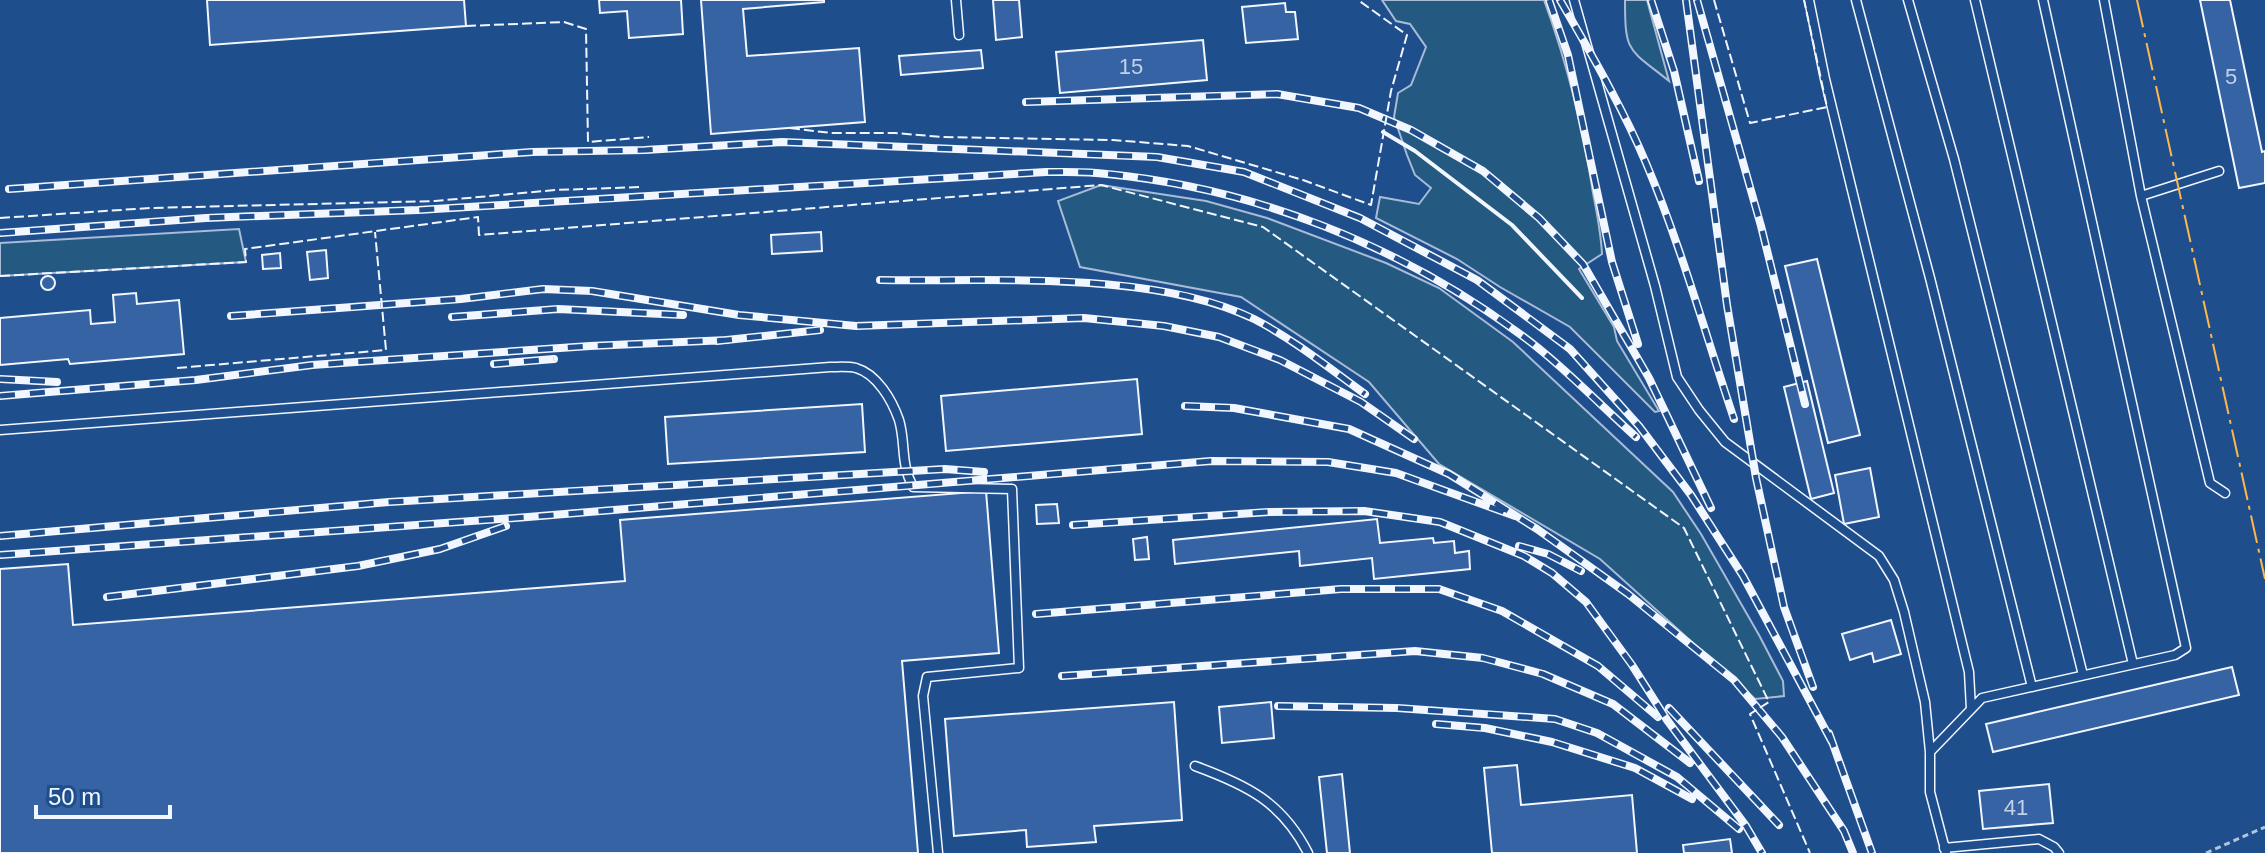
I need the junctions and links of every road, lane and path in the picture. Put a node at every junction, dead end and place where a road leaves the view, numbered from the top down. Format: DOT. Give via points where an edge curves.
graph roads {
  1 [pos="956,0"];
  2 [pos="1574,0"];
  3 [pos="1809,0"];
  4 [pos="1856,0"];
  5 [pos="1908,0"];
  6 [pos="1975,0"];
  7 [pos="2043,0"];
  8 [pos="2104,0"];
  9 [pos="959,35"];
  10 [pos="2219,171"];
  11 [pos="2141,196"];
  12 [pos="0,430"];
  13 [pos="2225,493"];
  14 [pos="2133,664"];
  15 [pos="2083,675"];
  16 [pos="2032,687"];
  17 [pos="1971,709"];
  18 [pos="1930,752"];
  19 [pos="1195,766"];
  20 [pos="2265,827"];
  21 [pos="1945,850"];
  22 [pos="938,853"];
  23 [pos="1308,853"];
  24 [pos="2059,853"];
  25 [pos="2206,853"];
  1 -- 9 [label="lane"];
  2 -- 18 [label="lane" via="1677,377 1725,442 1879,556 1904,612 1925,702"];
  3 -- 17 [label="lane" via="1969,672"];
  4 -- 16 [label="lane"];
  5 -- 15 [label="lane" via="1954,159"];
  6 -- 14 [label="lane"];
  7 -- 14 [label="lane" via="2186,648"];
  8 -- 11 [label="lane"];
  10 -- 11 [label="lane"];
  11 -- 13 [label="lane" via="2210,483"];
  12 -- 22 [label="lane" via="856,368 873,377 887,395 899,421 905,472 913,487 1012,489 1019,668 927,677 923,696"];
  14 -- 15 [label="lane"];
  15 -- 16 [label="lane"];
  16 -- 17 [label="lane" via="1982,698"];
  17 -- 18 [label="lane"];
  18 -- 21 [label="lane" via="1930,792"];
  19 -- 23 [label="lane" via="1241,783 1285,816"];
  20 -- 25 [label="path"];
  21 -- 24 [label="lane" via="2039,839"];
}
